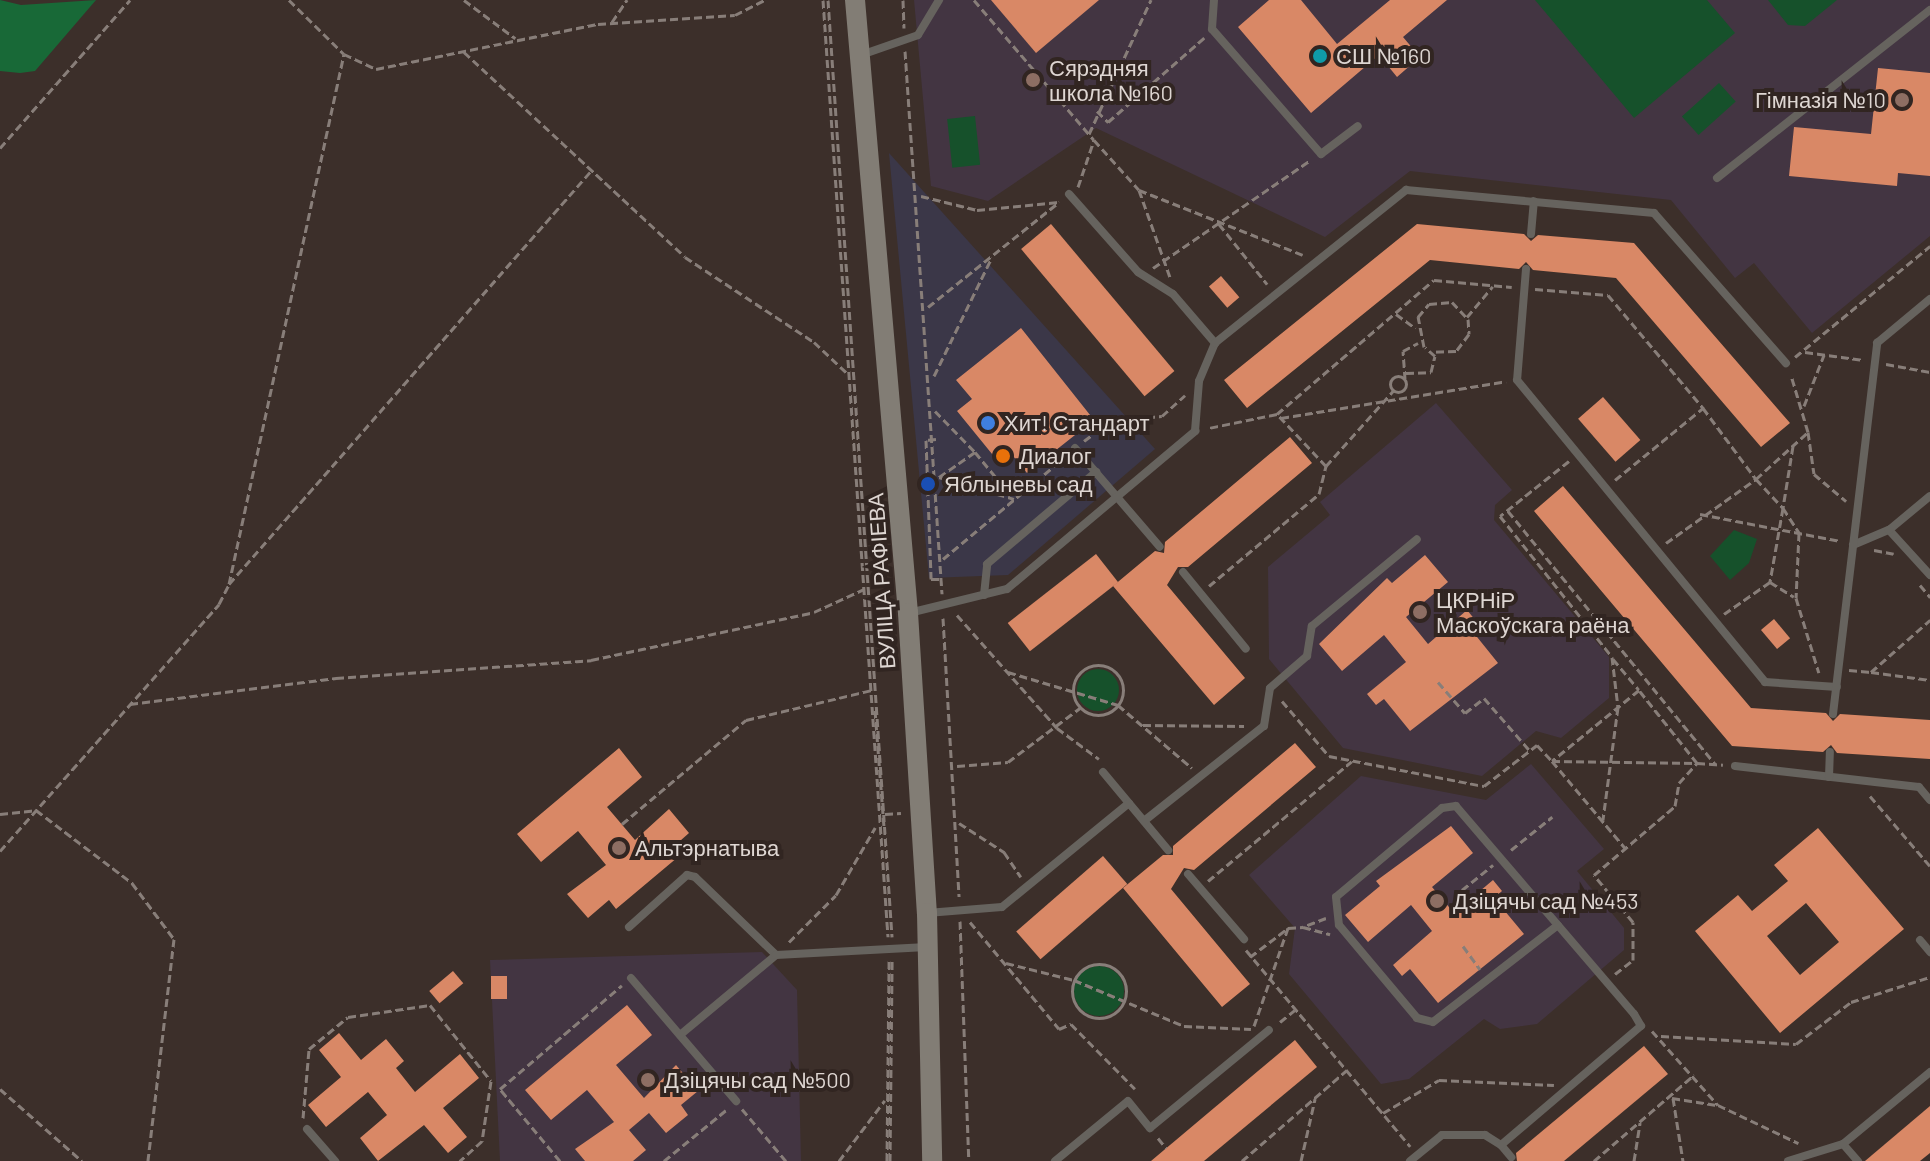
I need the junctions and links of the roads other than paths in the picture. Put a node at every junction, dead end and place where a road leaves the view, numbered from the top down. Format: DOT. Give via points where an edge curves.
graph roads {
  1 [pos="855,0"];
  2 [pos="939,0"];
  3 [pos="1214,0"];
  4 [pos="1930,10"];
  5 [pos="860,55"];
  6 [pos="1358,126"];
  7 [pos="1717,178"];
  8 [pos="1069,194"];
  9 [pos="1534,201"];
  10 [pos="1531,234"];
  11 [pos="1526,269"];
  12 [pos="1930,299"];
  13 [pos="1215,343"];
  14 [pos="1786,363"];
  15 [pos="1075,448"];
  16 [pos="1096,472"];
  17 [pos="1930,496"];
  18 [pos="1117,497"];
  19 [pos="1889,530"];
  20 [pos="1417,539"];
  21 [pos="1853,545"];
  22 [pos="1160,547"];
  23 [pos="1183,572"];
  24 [pos="1930,575"];
  25 [pos="984,595"];
  26 [pos="908,613"];
  27 [pos="1246,649"];
  28 [pos="1837,687"];
  29 [pos="1833,714"];
  30 [pos="1830,752"];
  31 [pos="1735,766"];
  32 [pos="1106,772"];
  33 [pos="1829,777"];
  34 [pos="1930,800"];
  35 [pos="1129,803"];
  36 [pos="1144,821"];
  37 [pos="1168,850"];
  38 [pos="1188,874"];
  39 [pos="927,913"];
  40 [pos="1558,925"];
  41 [pos="629,927"];
  42 [pos="1244,939"];
  43 [pos="1920,940"];
  44 [pos="928,947"];
  45 [pos="1930,952"];
  46 [pos="776,955"];
  47 [pos="631,978"];
  48 [pos="1269,1030"];
  49 [pos="680,1035"];
  50 [pos="1930,1072"];
  51 [pos="736,1101"];
  52 [pos="307,1129"];
  53 [pos="1843,1144"];
  54 [pos="1501,1145"];
  55 [pos="1511,1157"];
  56 [pos="1414,1158"];
  57 [pos="335,1161"];
  58 [pos="932,1161"];
  59 [pos="1055,1161"];
  60 [pos="1788,1161"];
  61 [pos="1858,1161"];
  1 -- 5 [label="main road, ВУЛІЦА РАФІЕВА"];
  2 -- 5 [label="lane" via="929,26 904,42"];
  3 -- 6 [label="lane" via="1212,29 1321,154"];
  4 -- 7 [label="lane"];
  5 -- 26 [label="main road, ВУЛІЦА РАФІЕВА"];
  8 -- 13 [label="lane" via="1138,272 1173,294"];
  9 -- 10 [label="lane"];
  9 -- 13 [label="lane" via="1406,190"];
  9 -- 14 [label="lane" via="1654,213"];
  11 -- 28 [label="lane" via="1517,380 1765,682"];
  12 -- 21 [label="lane" via="1877,343 1870,362"];
  13 -- 18 [label="lane" via="1199,381 1195,431"];
  15 -- 16 [label="lane"];
  16 -- 18 [label="lane"];
  16 -- 25 [label="lane" via="987,564"];
  17 -- 19 [label="lane"];
  18 -- 22 [label="lane"];
  18 -- 25 [label="lane" via="1007,589"];
  19 -- 21 [label="lane"];
  19 -- 24 [label="lane"];
  20 -- 36 [label="lane" via="1312,626 1307,656 1270,688 1264,726"];
  21 -- 28 [label="lane"];
  23 -- 27 [label="lane"];
  25 -- 26 [label="lane"];
  26 -- 39 [label="main road, ВУЛІЦА РАФІЕВА"];
  28 -- 29 [label="lane"];
  30 -- 33 [label="lane"];
  31 -- 33 [label="lane"];
  32 -- 35 [label="lane"];
  33 -- 34 [label="lane" via="1919,787"];
  35 -- 36 [label="lane"];
  35 -- 39 [label="lane" via="1002,907"];
  36 -- 37 [label="lane"];
  38 -- 42 [label="lane"];
  39 -- 44 [label="main road, ВУЛІЦА РАФІЕВА"];
  40 -- 40 [label="lane" via="1451,1014 1433,1022 1417,1018 1333,916 1336,897 1442,808 1456,806"];
  40 -- 54 [label="lane" via="1641,1026"];
  41 -- 46 [label="lane" via="687,875"];
  43 -- 45 [label="lane"];
  44 -- 46 [label="lane"];
  44 -- 58 [label="main road, ВУЛІЦА РАФІЕВА"];
  46 -- 49 [label="lane"];
  47 -- 49 [label="lane"];
  48 -- 59 [label="lane" via="1150,1128 1128,1101"];
  49 -- 51 [label="lane"];
  50 -- 53 [label="lane"];
  52 -- 57 [label="lane"];
  53 -- 60 [label="lane"];
  53 -- 61 [label="lane"];
  54 -- 55 [label="lane"];
  54 -- 56 [label="lane" via="1485,1135 1442,1135"];
}
